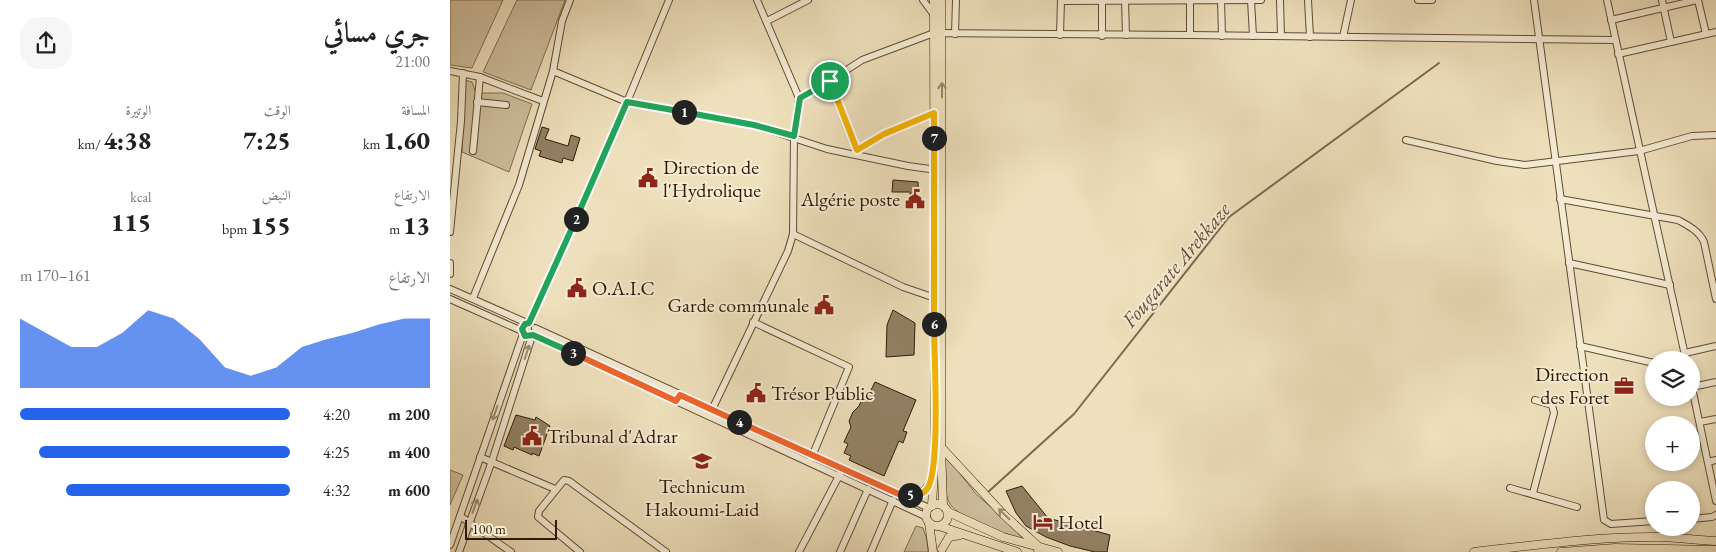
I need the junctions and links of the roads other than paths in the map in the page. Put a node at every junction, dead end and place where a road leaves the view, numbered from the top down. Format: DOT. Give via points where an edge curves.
graph roads {
  1 [pos="570,0"];
  2 [pos="669,0"];
  3 [pos="757,0"];
  4 [pos="808,0"];
  5 [pos="924,0"];
  6 [pos="934,0"];
  7 [pos="941,0"];
  8 [pos="956,0"];
  9 [pos="1061,0"];
  10 [pos="1125,0"];
  11 [pos="1190,0"];
  12 [pos="1221,0"];
  13 [pos="1251,0"];
  14 [pos="1260,0"];
  15 [pos="1280,0"];
  16 [pos="1308,0"];
  17 [pos="1351,0"];
  18 [pos="1418,0"];
  19 [pos="1432,0"];
  20 [pos="1534,0"];
  21 [pos="1606,0"];
  22 [pos="1662,0"];
  23 [pos="1698,0"];
  24 [pos="1102,1"];
  25 [pos="1664,8"];
  26 [pos="934,15"];
  27 [pos="1611,20"];
  28 [pos="767,21"];
  29 [pos="1716,32"];
  30 [pos="938,34"];
  31 [pos="955,34"];
  32 [pos="1706,34"];
  33 [pos="1060,35"];
  34 [pos="1126,35"];
  35 [pos="1190,35"];
  36 [pos="1102,36"];
  37 [pos="1222,36"];
  38 [pos="1253,36"];
  39 [pos="1281,36"];
  40 [pos="1310,37"];
  41 [pos="1343,37"];
  42 [pos="1539,38"];
  43 [pos="1615,40"];
  44 [pos="1671,42"];
  45 [pos="1618,54"];
  46 [pos="450,71"];
  47 [pos="553,71"];
  48 [pos="463,73"];
  49 [pos="480,77"];
  50 [pos="830,81"];
  51 [pos="800,98"];
  52 [pos="543,100"];
  53 [pos="478,102"];
  54 [pos="627,102"];
  55 [pos="506,105"];
  56 [pos="934,113"];
  57 [pos="1716,134"];
  58 [pos="794,136"];
  59 [pos="1406,140"];
  60 [pos="1639,150"];
  61 [pos="473,151"];
  62 [pos="858,153"];
  63 [pos="1555,162"];
  64 [pos="937,170"];
  65 [pos="1560,199"];
  66 [pos="1655,217"];
  67 [pos="450,232"];
  68 [pos="793,234"];
  69 [pos="450,263"];
  70 [pos="1569,263"];
  71 [pos="450,274"];
  72 [pos="1670,285"];
  73 [pos="450,289"];
  74 [pos="473,298"];
  75 [pos="935,298"];
  76 [pos="450,299"];
  77 [pos="1716,299"];
  78 [pos="501,311"];
  79 [pos="497,320"];
  80 [pos="753,322"];
  81 [pos="528,323"];
  82 [pos="522,333"];
  83 [pos="533,333"];
  84 [pos="938,336"];
  85 [pos="1580,346"];
  86 [pos="1716,346"];
  87 [pos="1685,351"];
  88 [pos="1694,351"];
  89 [pos="1645,360"];
  90 [pos="1716,382"];
  91 [pos="1700,384"];
  92 [pos="1534,400"];
  93 [pos="711,413"];
  94 [pos="1716,419"];
  95 [pos="1700,422"];
  96 [pos="488,435"];
  97 [pos="499,439"];
  98 [pos="941,447"];
  99 [pos="813,456"];
  100 [pos="480,457"];
  101 [pos="1716,460"];
  102 [pos="492,461"];
  103 [pos="1708,462"];
  104 [pos="810,463"];
  105 [pos="843,469"];
  106 [pos="840,476"];
  107 [pos="933,478"];
  108 [pos="1510,488"];
  109 [pos="555,489"];
  110 [pos="868,489"];
  111 [pos="1533,493"];
  112 [pos="901,495"];
  113 [pos="893,500"];
  114 [pos="1716,501"];
  115 [pos="930,507"];
  116 [pos="1577,507"];
  117 [pos="946,509"];
  118 [pos="1716,515"];
  119 [pos="460,516"];
  120 [pos="1700,518"];
  121 [pos="928,520"];
  122 [pos="470,522"];
  123 [pos="1645,522"];
  124 [pos="943,526"];
  125 [pos="964,535"];
  126 [pos="1716,541"];
  127 [pos="450,545"];
  128 [pos="1039,550"];
  129 [pos="1716,550"];
  130 [pos="942,551"];
  131 [pos="459,552"];
  132 [pos="511,552"];
  133 [pos="580,552"];
  134 [pos="666,552"];
  135 [pos="799,552"];
  136 [pos="840,552"];
  137 [pos="870,552"];
  138 [pos="933,552"];
  139 [pos="1017,552"];
  140 [pos="1058,552"];
  141 [pos="1474,552"];
  142 [pos="1561,552"];
  1 -- 47 [label="street" via="562,21"];
  2 -- 54 [label="street"];
  3 -- 28 [label="street"];
  4 -- 28 [label="street"];
  5 -- 26 [label="street"];
  6 -- 26 [label="main road"];
  7 -- 30 [label="main road"];
  8 -- 31 [label="street"];
  9 -- 24 [label="street"];
  9 -- 33 [label="street"];
  10 -- 11 [label="street"];
  10 -- 24 [label="street"];
  10 -- 34 [label="street"];
  11 -- 12 [label="street"];
  11 -- 35 [label="street"];
  12 -- 13 [label="street"];
  12 -- 37 [label="street"];
  13 -- 14 [label="street"];
  13 -- 38 [label="street"];
  15 -- 39 [label="street"];
  16 -- 40 [label="street"];
  17 -- 41 [label="street"];
  18 -- 19 [label="street"];
  20 -- 42 [label="street"];
  21 -- 27 [label="street"];
  22 -- 25 [label="street"];
  23 -- 25 [label="street"];
  23 -- 32 [label="street"];
  24 -- 36 [label="street"];
  25 -- 27 [label="street"];
  25 -- 44 [label="street"];
  26 -- 30 [label="main road"];
  27 -- 43 [label="street"];
  28 -- 51 [label="street"];
  29 -- 32 [label="street"];
  30 -- 31 [label="street"];
  30 -- 50 [label="street" via="877,53 850,66"];
  30 -- 56 [label="main road"];
  64 -- 30 [label="main road, one-way"];
  31 -- 33 [label="street"];
  32 -- 44 [label="street"];
  33 -- 36 [label="street"];
  34 -- 35 [label="street"];
  34 -- 36 [label="street"];
  35 -- 37 [label="street"];
  37 -- 38 [label="street"];
  38 -- 39 [label="street"];
  39 -- 40 [label="street"];
  40 -- 41 [label="street"];
  41 -- 42 [label="street"];
  42 -- 43 [label="street"];
  42 -- 63 [label="street"];
  43 -- 45 [label="street"];
  44 -- 45 [label="street"];
  45 -- 60 [label="street"];
  46 -- 48 [label="street"];
  47 -- 52 [label="street"];
  47 -- 54 [label="street"];
  48 -- 49 [label="street"];
  48 -- 67 [label="street"];
  49 -- 52 [label="street"];
  49 -- 53 [label="street"];
  50 -- 51 [label="street"];
  50 -- 62 [label="street"];
  51 -- 58 [label="street"];
  52 -- 74 [label="street" via="519,185"];
  53 -- 55 [label="street"];
  53 -- 61 [label="street"];
  54 -- 58 [label="street" via="754,125"];
  54 -- 81 [label="street"];
  56 -- 62 [label="street" via="884,134"];
  56 -- 64 [label="main road"];
  57 -- 60 [label="street" via="1692,136"];
  58 -- 62 [label="street" via="827,149"];
  58 -- 68 [label="street"];
  59 -- 63 [label="street" via="1497,161 1525,165"];
  60 -- 63 [label="street"];
  60 -- 66 [label="street"];
  62 -- 64 [label="street"];
  63 -- 65 [label="street"];
  64 -- 75 [label="main road"];
  64 -- 84 [label="main road"];
  65 -- 66 [label="street"];
  65 -- 70 [label="street"];
  66 -- 72 [label="street"];
  66 -- 77 [label="street" via="1678,220 1701,235"];
  68 -- 75 [label="street" via="903,287"];
  68 -- 80 [label="street"];
  69 -- 71 [label="street"];
  70 -- 72 [label="street"];
  70 -- 85 [label="street"];
  72 -- 87 [label="street"];
  73 -- 74 [label="street"];
  74 -- 78 [label="street"];
  75 -- 84 [label="main road"];
  76 -- 79 [label="street"];
  78 -- 79 [label="street"];
  78 -- 81 [label="street"];
  79 -- 82 [label="street"];
  80 -- 93 [label="street"];
  80 -- 99 [label="street" via="849,367"];
  81 -- 82 [label="street" via="523,325"];
  81 -- 83 [label="street"];
  82 -- 83 [label="street" via="527,337"];
  82 -- 96 [label="street, one-way"];
  83 -- 93 [label="street"];
  97 -- 83 [label="street, one-way"];
  84 -- 98 [label="main road"];
  84 -- 107 [label="main road"];
  85 -- 89 [label="street"];
  85 -- 123 [label="street" via="1604,520 1611,524"];
  86 -- 88 [label="street"];
  90 -- 91 [label="street"];
  92 -- 111 [label="street" via="1552,405 1554,413"];
  93 -- 99 [label="street"];
  93 -- 104 [label="street"];
  94 -- 95 [label="street"];
  95 -- 103 [label="street"];
  96 -- 97 [label="street"];
  96 -- 100 [label="street"];
  97 -- 102 [label="street"];
  98 -- 117 [label="main road"];
  128 -- 98 [label="main road, one-way"];
  99 -- 104 [label="street"];
  99 -- 105 [label="street"];
  100 -- 102 [label="street"];
  100 -- 119 [label="street"];
  101 -- 103 [label="street"];
  102 -- 109 [label="street"];
  122 -- 102 [label="street, one-way"];
  103 -- 114 [label="street"];
  104 -- 106 [label="street"];
  105 -- 106 [label="street"];
  105 -- 112 [label="street"];
  106 -- 110 [label="street"];
  106 -- 135 [label="street"];
  107 -- 112 [label="main road" via="923,493"];
  107 -- 115 [label="main road"];
  108 -- 111 [label="street"];
  109 -- 133 [label="street" via="538,517"];
  109 -- 134 [label="street" via="562,481 568,480"];
  110 -- 113 [label="street"];
  110 -- 136 [label="street"];
  111 -- 116 [label="street"];
  112 -- 115 [label="street"];
  113 -- 121 [label="street"];
  113 -- 137 [label="street"];
  115 -- 117 [label="main road" via="938,504"];
  115 -- 121 [label="main road"];
  117 -- 124 [label="main road" via="948,519"];
  117 -- 128 [label="main road" via="986,531"];
  118 -- 120 [label="street"];
  119 -- 122 [label="street"];
  119 -- 127 [label="street"];
  121 -- 124 [label="main road"];
  121 -- 138 [label="main road"];
  122 -- 131 [label="street"];
  122 -- 132 [label="street"];
  124 -- 125 [label="main road"];
  124 -- 130 [label="main road"];
  125 -- 130 [label="main road" via="949,537"];
  125 -- 139 [label="main road"];
  126 -- 141 [label="main road" via="1662,537 1609,539"];
  128 -- 140 [label="main road"];
  129 -- 142 [label="main road" via="1625,548"];
}
